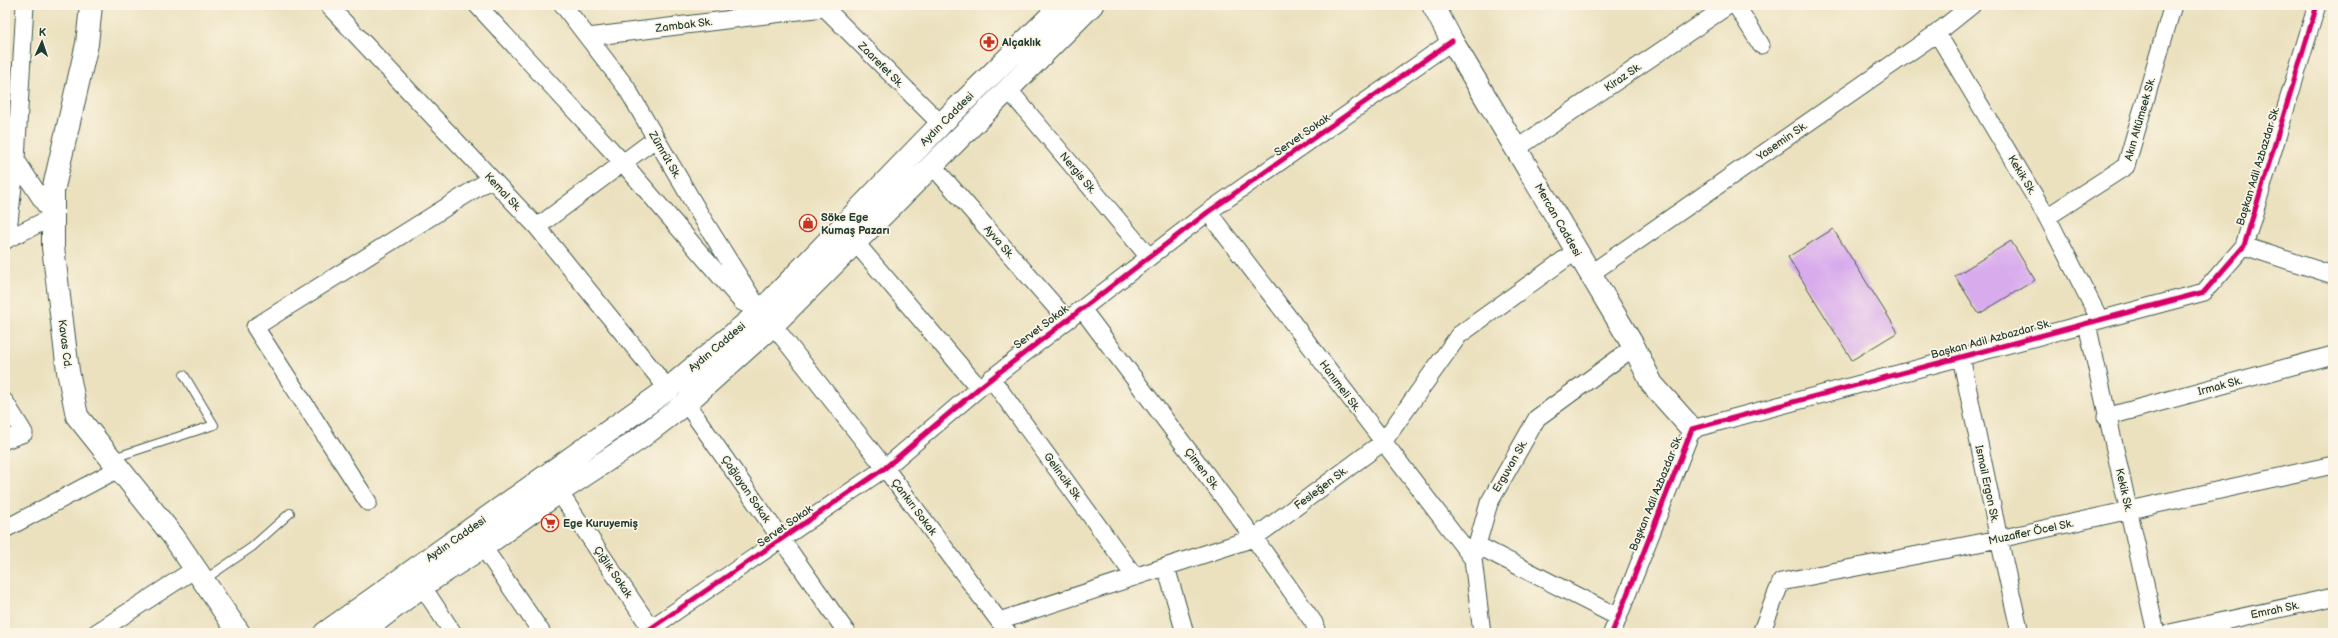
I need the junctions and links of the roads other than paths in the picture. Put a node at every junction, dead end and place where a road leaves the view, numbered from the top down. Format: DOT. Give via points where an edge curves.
graph roads {
  1 [pos="25,5"];
  2 [pos="91,5"];
  3 [pos="328,5"];
  4 [pos="477,5"];
  5 [pos="563,5"];
  6 [pos="1062,5"];
  7 [pos="1092,5"];
  8 [pos="1433,5"];
  9 [pos="1729,5"];
  10 [pos="1736,5"];
  11 [pos="1972,5"];
  12 [pos="2173,5"];
  13 [pos="2318,5"];
  14 [pos="824,6"];
  15 [pos="1938,33"];
  16 [pos="588,37"];
  17 [pos="1452,41"];
  18 [pos="1761,45"];
  19 [pos="1008,89"];
  20 [pos="941,124"];
  21 [pos="655,140"];
  22 [pos="1516,149"];
  23 [pos="16,160"];
  24 [pos="624,164"];
  25 [pos="932,165"];
  26 [pos="491,179"];
  27 [pos="1208,212"];
  28 [pos="53,217"];
  29 [pos="2047,217"];
  30 [pos="537,227"];
  31 [pos="6,240"];
  32 [pos="855,242"];
  33 [pos="2244,246"];
  34 [pos="1576,251"];
  35 [pos="1149,257"];
  36 [pos="1590,274"];
  37 [pos="2333,276"];
  38 [pos="1082,308"];
  39 [pos="767,318"];
  40 [pos="1066,320"];
  41 [pos="2093,322"];
  42 [pos="1634,347"];
  43 [pos="2333,355"];
  44 [pos="1961,357"];
  45 [pos="184,375"];
  46 [pos="985,383"];
  47 [pos="668,389"];
  48 [pos="5,402"];
  49 [pos="686,403"];
  50 [pos="2106,417"];
  51 [pos="1692,429"];
  52 [pos="5,440"];
  53 [pos="1383,442"];
  54 [pos="114,464"];
  55 [pos="2333,465"];
  56 [pos="885,468"];
  57 [pos="559,492"];
  58 [pos="368,502"];
  59 [pos="2128,510"];
  60 [pos="290,513"];
  61 [pos="5,529"];
  62 [pos="1254,538"];
  63 [pos="1999,539"];
  64 [pos="781,541"];
  65 [pos="483,547"];
  66 [pos="1475,552"];
  67 [pos="1166,566"];
  68 [pos="199,575"];
  69 [pos="1135,576"];
  70 [pos="422,586"];
  71 [pos="2333,597"];
  72 [pos="1618,617"];
  73 [pos="1004,627"];
  74 [pos="650,631"];
  75 [pos="96,633"];
  76 [pos="239,633"];
  77 [pos="325,633"];
  78 [pos="361,633"];
  79 [pos="453,633"];
  80 [pos="542,633"];
  81 [pos="847,633"];
  82 [pos="1185,633"];
  83 [pos="1317,633"];
  84 [pos="1482,633"];
  85 [pos="1612,633"];
  86 [pos="1761,633"];
  87 [pos="2020,633"];
  88 [pos="2156,633"];
  89 [pos="2170,633"];
  1 -- 23 [label="street"];
  2 -- 28 [label="main road, Kavas Cd." via="87,44 53,191"];
  3 -- 26 [label="street, Kemal Sk."];
  4 -- 24 [label="street"];
  5 -- 16 [label="street, Zümrüt Sk."];
  6 -- 20 [label="main road, Aydın Caddesi"];
  7 -- 19 [label="main road, Aydın Caddesi"];
  8 -- 17 [label="main road, Mercan Caddesi"];
  9 -- 22 [label="street, Kiraz Sk."];
  10 -- 18 [label="street"];
  11 -- 15 [label="street, Yasemin Sk."];
  12 -- 29 [label="street, Akın Altümsek Sk." via="2126,166"];
  13 -- 33 [label="street, Başkan Adil Azbazdar Sk."];
  14 -- 16 [label="street, Zambak Sk."];
  14 -- 20 [label="street, Zaarefet Sk."];
  15 -- 29 [label="street, Kekik Sk."];
  15 -- 36 [label="street, Yasemin Sk."];
  16 -- 21 [label="street, Zümrüt Sk." via="626,87"];
  17 -- 22 [label="main road, Mercan Caddesi"];
  17 -- 27 [label="street, Servet Sokak"];
  19 -- 25 [label="main road, Aydın Caddesi"];
  19 -- 35 [label="street, Nergis Sk."];
  20 -- 39 [label="main road, Aydın Caddesi"];
  21 -- 24 [label="street"];
  21 -- 39 [label="street, Zümrüt Sk."];
  22 -- 34 [label="main road, Mercan Caddesi"];
  23 -- 28 [label="street"];
  23 -- 31 [label="street"];
  24 -- 30 [label="street"];
  24 -- 39 [label="street" via="742,302"];
  25 -- 32 [label="main road, Aydın Caddesi"];
  25 -- 40 [label="street, Ayva Sk."];
  26 -- 30 [label="street, Kemal Sk."];
  26 -- 58 [label="street" via="256,327"];
  27 -- 35 [label="street, Servet Sokak"];
  27 -- 53 [label="street, Hanımeli Sk."];
  28 -- 31 [label="street"];
  28 -- 54 [label="main road, Kavas Cd." via="56,270 68,371 77,416"];
  29 -- 41 [label="street, Kekik Sk."];
  30 -- 47 [label="street, Kemal Sk."];
  32 -- 39 [label="main road, Aydın Caddesi"];
  32 -- 46 [label="street, Gelincik Sk."];
  33 -- 37 [label="street"];
  33 -- 41 [label="street, Başkan Adil Azbazdar Sk." via="2204,292"];
  34 -- 36 [label="main road, Mercan Caddesi"];
  34 -- 53 [label="street, Fesleğen Sk." via="1459,335"];
  35 -- 38 [label="street, Servet Sokak"];
  36 -- 42 [label="main road, Mercan Caddesi"];
  38 -- 40 [label="street, Servet Sokak"];
  38 -- 62 [label="street, Çimen Sk."];
  39 -- 47 [label="main road, Aydın Caddesi"];
  39 -- 49 [label="main road, Aydın Caddesi"];
  39 -- 56 [label="street, Çankırı Sokak"];
  40 -- 46 [label="street, Servet Sokak"];
  41 -- 44 [label="street, Başkan Adil Azbazdar Sk."];
  41 -- 50 [label="street, Kekik Sk."];
  42 -- 51 [label="main road, Mercan Caddesi" via="1652,384"];
  42 -- 66 [label="street, Erguvan Sk." via="1537,418 1489,503"];
  43 -- 50 [label="street, Irmak Sk."];
  44 -- 51 [label="street, Başkan Adil Azbazdar Sk."];
  44 -- 63 [label="street, Ismail Ergon Sk."];
  45 -- 54 [label="lane" via="214,425"];
  46 -- 56 [label="street, Servet Sokak"];
  46 -- 69 [label="street, Gelincik Sk."];
  47 -- 77 [label="main road, Aydın Caddesi"];
  48 -- 52 [label="street" via="24,433"];
  49 -- 57 [label="main road, Aydın Caddesi" via="639,439"];
  49 -- 64 [label="street, Çağlayan Sokak"];
  50 -- 59 [label="street, Kekik Sk."];
  51 -- 72 [label="street, Başkan Adil Azbazdar Sk."];
  53 -- 62 [label="street, Fesleğen Sk."];
  53 -- 66 [label="street, Hanımeli Sk."];
  54 -- 61 [label="street"];
  54 -- 68 [label="main road, Kavas Cd." via="173,536"];
  55 -- 59 [label="street, Muzaffer Öcel Sk."];
  56 -- 64 [label="street, Servet Sokak"];
  56 -- 73 [label="street, Çankırı Sokak"];
  57 -- 65 [label="main road, Aydın Caddesi"];
  57 -- 74 [label="street, Çığlık Sokak"];
  59 -- 63 [label="street, Muzaffer Öcel Sk."];
  59 -- 88 [label="street, Kekik Sk."];
  60 -- 68 [label="lane" via="252,547"];
  62 -- 67 [label="street, Fesleğen Sk."];
  62 -- 83 [label="street, Çimen Sk." via="1314,623"];
  63 -- 86 [label="street, Muzaffer Öcel Sk." via="1781,582"];
  63 -- 87 [label="street, Ismail Ergon Sk."];
  64 -- 74 [label="street, Servet Sokak"];
  64 -- 81 [label="street, Çağlayan Sokak"];
  65 -- 70 [label="main road, Aydın Caddesi"];
  65 -- 80 [label="street"];
  66 -- 72 [label="street"];
  66 -- 84 [label="street, Erguvan Sk."];
  67 -- 69 [label="street, Fesleğen Sk."];
  67 -- 82 [label="street"];
  68 -- 75 [label="street"];
  68 -- 76 [label="main road, Kavas Cd."];
  69 -- 73 [label="street, Fesleğen Sk."];
  70 -- 78 [label="main road, Aydın Caddesi"];
  70 -- 79 [label="street"];
  71 -- 89 [label="street, Emrah Sk."];
  72 -- 85 [label="street, Başkan Adil Azbazdar Sk."];
}
